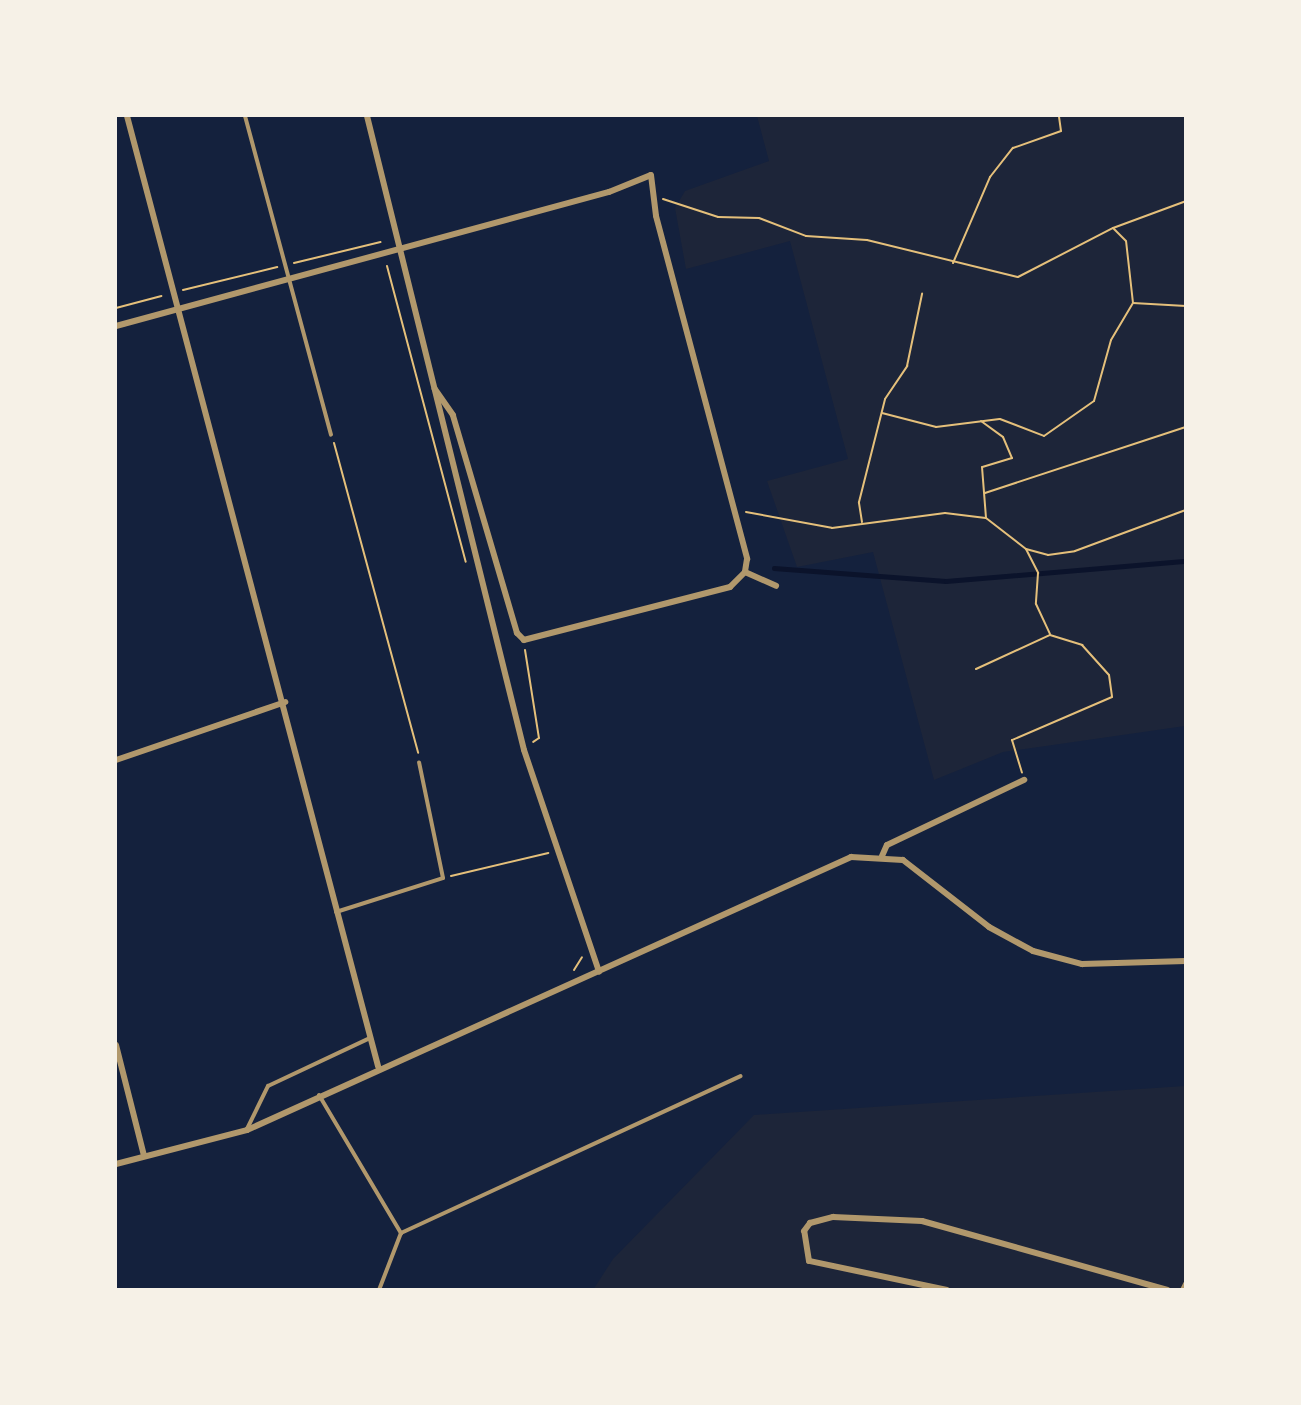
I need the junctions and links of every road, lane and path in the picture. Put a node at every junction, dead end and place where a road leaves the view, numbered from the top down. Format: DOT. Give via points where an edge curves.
graph roads {
  1 [pos="127,116"];
  2 [pos="245,116"];
  3 [pos="367,116"];
  4 [pos="1059,116"];
  5 [pos="653,195"];
  6 [pos="1185,201"];
  7 [pos="1113,228"];
  8 [pos="403,249"];
  9 [pos="953,263"];
  10 [pos="290,281"];
  11 [pos="922,294"];
  12 [pos="161,296"];
  13 [pos="1133,303"];
  14 [pos="1185,306"];
  15 [pos="116,308"];
  16 [pos="176,311"];
  17 [pos="116,326"];
  18 [pos="435,389"];
  19 [pos="882,413"];
  20 [pos="981,421"];
  21 [pos="1185,427"];
  22 [pos="332,435"];
  23 [pos="985,493"];
  24 [pos="735,510"];
  25 [pos="1185,510"];
  26 [pos="986,518"];
  27 [pos="862,523"];
  28 [pos="1026,549"];
  29 [pos="745,572"];
  30 [pos="776,586"];
  31 [pos="1050,635"];
  32 [pos="524,640"];
  33 [pos="975,669"];
  34 [pos="285,702"];
  35 [pos="538,738"];
  36 [pos="116,760"];
  37 [pos="419,762"];
  38 [pos="1024,780"];
  39 [pos="560,850"];
  40 [pos="882,856"];
  41 [pos="442,878"];
  42 [pos="336,912"];
  43 [pos="1185,960"];
  44 [pos="599,972"];
  45 [pos="370,1038"];
  46 [pos="116,1045"];
  47 [pos="378,1066"];
  48 [pos="741,1076"];
  49 [pos="319,1095"];
  50 [pos="247,1130"];
  51 [pos="144,1156"];
  52 [pos="116,1164"];
  53 [pos="401,1233"];
  54 [pos="1185,1284"];
  55 [pos="379,1290"];
  56 [pos="947,1290"];
  57 [pos="1167,1290"];
  58 [pos="1183,1290"];
  1 -- 16 [label="street"];
  2 -- 10 [label="lane"];
  3 -- 8 [label="street"];
  4 -- 9 [label="path" via="1061,131 1013,148 990,177"];
  5 -- 8 [label="street" via="651,175 609,192"];
  5 -- 9 [label="path" via="718,217 759,218 806,236 867,240"];
  5 -- 24 [label="street"];
  6 -- 7 [label="path"];
  7 -- 9 [label="path" via="1018,278"];
  7 -- 13 [label="path" via="1126,241"];
  8 -- 10 [label="street"];
  8 -- 18 [label="street"];
  10 -- 16 [label="street"];
  10 -- 22 [label="lane"];
  11 -- 19 [label="path" via="907,366"];
  12 -- 15 [label="path"];
  13 -- 14 [label="path"];
  13 -- 20 [label="path" via="1111,340 1094,401 1044,436 1000,419"];
  16 -- 17 [label="street"];
  16 -- 34 [label="street"];
  18 -- 32 [label="street" via="453,415 517,633"];
  18 -- 39 [label="street" via="521,739"];
  19 -- 20 [label="path" via="936,427"];
  19 -- 27 [label="path" via="860,502"];
  20 -- 23 [label="path" via="1003,437 1012,458 982,467"];
  21 -- 23 [label="path"];
  22 -- 37 [label="path"];
  23 -- 26 [label="path"];
  24 -- 27 [label="path" via="832,528"];
  24 -- 29 [label="street" via="747,559"];
  25 -- 28 [label="path" via="1075,551 1048,555"];
  26 -- 27 [label="path" via="945,513"];
  26 -- 28 [label="path"];
  28 -- 31 [label="path" via="1038,573 1036,603"];
  29 -- 30 [label="street"];
  29 -- 32 [label="street" via="729,587"];
  31 -- 33 [label="path"];
  31 -- 38 [label="path" via="1082,645 1109,675 1112,698 1012,740"];
  32 -- 35 [label="path"];
  34 -- 36 [label="street"];
  34 -- 42 [label="street"];
  37 -- 41 [label="lane"];
  38 -- 40 [label="street" via="887,845"];
  39 -- 41 [label="path"];
  39 -- 44 [label="street"];
  40 -- 43 [label="street" via="923,871 989,927 1032,951 1082,964"];
  40 -- 44 [label="street" via="851,856"];
  41 -- 42 [label="lane"];
  42 -- 45 [label="street"];
  44 -- 47 [label="street"];
  45 -- 47 [label="street"];
  45 -- 50 [label="lane" via="268,1086"];
  46 -- 51 [label="street"];
  47 -- 49 [label="street"];
  48 -- 53 [label="lane"];
  49 -- 50 [label="street"];
  49 -- 53 [label="lane"];
  50 -- 51 [label="street"];
  51 -- 52 [label="street"];
  53 -- 55 [label="lane"];
  54 -- 58 [label="street"];
  56 -- 57 [label="street" via="889,1273 809,1261 804,1231 810,1223 833,1218 922,1221"];
}
